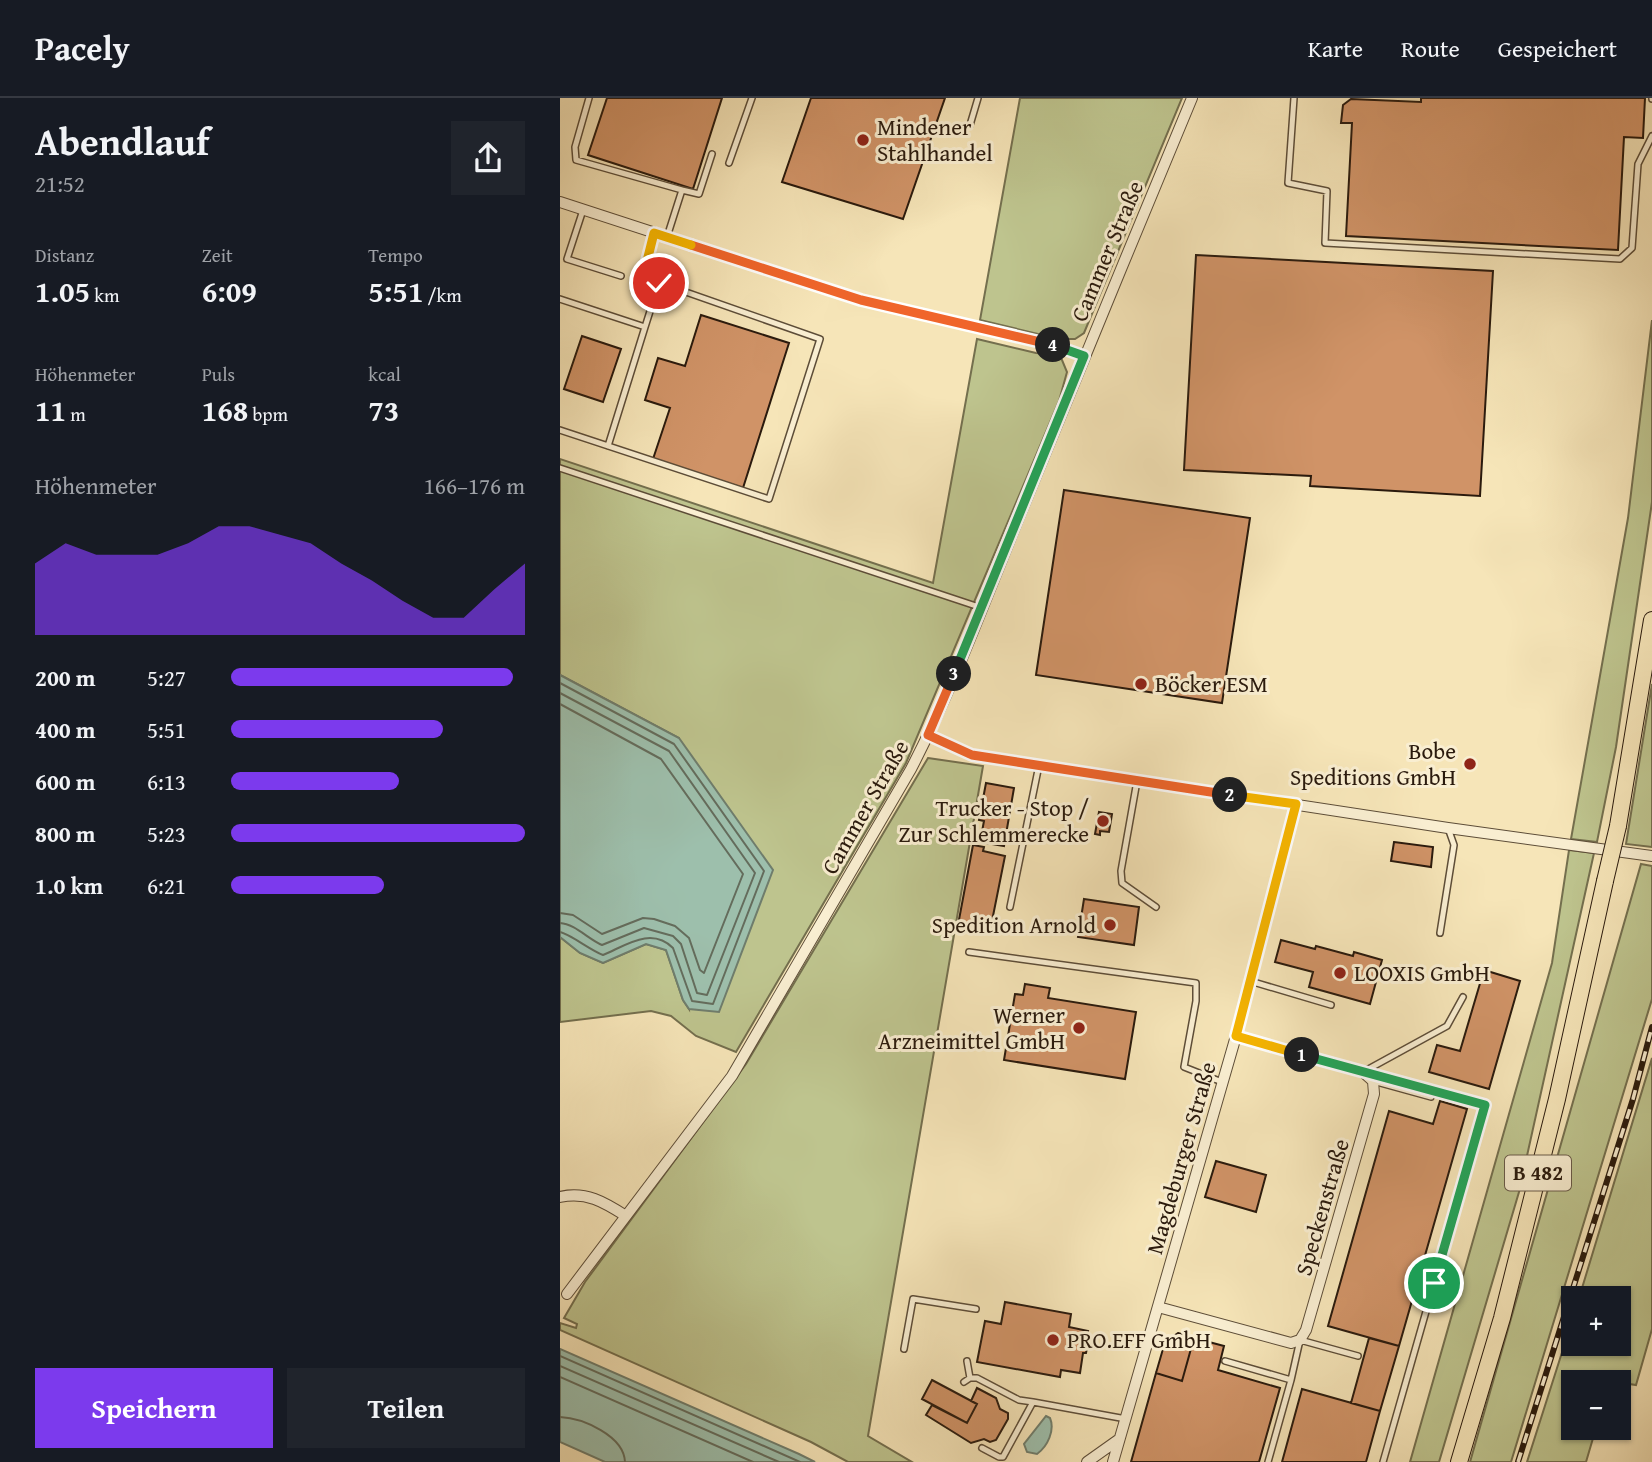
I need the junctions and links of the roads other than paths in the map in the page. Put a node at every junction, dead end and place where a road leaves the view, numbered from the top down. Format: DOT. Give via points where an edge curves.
graph roads {
  1 [pos="589,98"];
  2 [pos="752,98"];
  3 [pos="978,98"];
  4 [pos="1192,98"];
  5 [pos="1294,98"];
  6 [pos="970,125"];
  7 [pos="1652,135"];
  8 [pos="712,154"];
  9 [pos="730,163"];
  10 [pos="682,190"];
  11 [pos="560,202"];
  12 [pos="583,210"];
  13 [pos="654,233"];
  14 [pos="667,237"];
  15 [pos="563,258"];
  16 [pos="621,276"];
  17 [pos="659,283"];
  18 [pos="560,299"];
  19 [pos="645,327"];
  20 [pos="1084,356"];
  21 [pos="560,430"];
  22 [pos="608,446"];
  23 [pos="560,468"];
  24 [pos="982,608"];
  25 [pos="1652,620"];
  26 [pos="928,735"];
  27 [pos="1039,765"];
  28 [pos="1137,781"];
  29 [pos="1296,804"];
  30 [pos="1448,828"];
  31 [pos="1652,856"];
  32 [pos="1010,907"];
  33 [pos="1156,907"];
  34 [pos="1440,933"];
  35 [pos="969,952"];
  36 [pos="1250,981"];
  37 [pos="1463,997"];
  38 [pos="1331,1005"];
  39 [pos="1236,1036"];
  40 [pos="1363,1072"];
  41 [pos="1373,1081"];
  42 [pos="1222,1082"];
  43 [pos="1431,1097"];
  44 [pos="560,1197"];
  45 [pos="626,1216"];
  46 [pos="567,1294"];
  47 [pos="1158,1307"];
  48 [pos="975,1309"];
  49 [pos="1300,1339"];
  50 [pos="904,1349"];
  51 [pos="1358,1356"];
  52 [pos="967,1361"];
  53 [pos="1225,1361"];
  54 [pos="1291,1380"];
  55 [pos="1033,1402"];
  56 [pos="1126,1419"];
  57 [pos="1118,1440"];
  58 [pos="982,1448"];
  59 [pos="1087,1462"];
  60 [pos="1113,1462"];
  61 [pos="1268,1462"];
  62 [pos="1384,1462"];
  63 [pos="1459,1462"];
  1 -- 10 [label="lane" via="575,147 576,160"];
  2 -- 9 [label="lane"];
  3 -- 6 [label="lane"];
  4 -- 20 [label="street, Cammer Straße"];
  5 -- 7 [label="lane" via="1287,183 1327,191 1325,243 1620,259 1632,248 1638,164"];
  8 -- 10 [label="lane" via="699,194"];
  10 -- 14 [label="lane"];
  11 -- 12 [label="street"];
  12 -- 13 [label="street"];
  12 -- 15 [label="lane"];
  13 -- 14 [label="street"];
  13 -- 17 [label="lane" via="643,277"];
  14 -- 20 [label="street" via="861,300"];
  15 -- 16 [label="lane"];
  17 -- 19 [label="lane"];
  17 -- 22 [label="lane" via="820,339 816,352 769,499"];
  18 -- 19 [label="lane"];
  19 -- 22 [label="lane"];
  20 -- 24 [label="street, Cammer Straße"];
  21 -- 22 [label="lane"];
  23 -- 24 [label="lane"];
  24 -- 26 [label="street, Cammer Straße"];
  25 -- 63 [label="main road, B 482, bridge" via="1618,826 1557,1099 1502,1318"];
  26 -- 27 [label="street" via="972,755"];
  26 -- 45 [label="street, Cammer Straße" via="732,1076"];
  27 -- 28 [label="street"];
  27 -- 32 [label="lane"];
  28 -- 29 [label="street"];
  28 -- 33 [label="lane" via="1122,883"];
  29 -- 30 [label="street"];
  29 -- 36 [label="street, Magdeburger Straße"];
  30 -- 31 [label="street"];
  30 -- 34 [label="lane" via="1454,845"];
  35 -- 42 [label="lane" via="1196,982 1184,1066"];
  36 -- 38 [label="lane"];
  36 -- 39 [label="street, Magdeburger Straße"];
  37 -- 40 [label="lane" via="1447,1026"];
  39 -- 40 [label="street"];
  39 -- 42 [label="street, Magdeburger Straße"];
  40 -- 41 [label="street"];
  40 -- 62 [label="lane" via="1485,1105"];
  41 -- 43 [label="lane"];
  41 -- 49 [label="street, Speckenstraße" via="1374,1094"];
  42 -- 47 [label="street, Magdeburger Straße"];
  44 -- 45 [label="street" via="586,1195"];
  45 -- 46 [label="street, Cammer Straße"];
  47 -- 49 [label="street" via="1291,1343"];
  47 -- 56 [label="street, Magdeburger Straße"];
  48 -- 50 [label="lane" via="913,1299"];
  49 -- 51 [label="lane"];
  49 -- 54 [label="lane"];
  52 -- 55 [label="lane" via="967,1380 977,1378 1019,1400"];
  53 -- 54 [label="lane"];
  54 -- 61 [label="lane"];
  55 -- 56 [label="lane"];
  55 -- 58 [label="lane" via="1003,1457"];
  56 -- 57 [label="street, Magdeburger Straße"];
  57 -- 59 [label="street"];
  57 -- 60 [label="street, Magdeburger Straße"];
}
